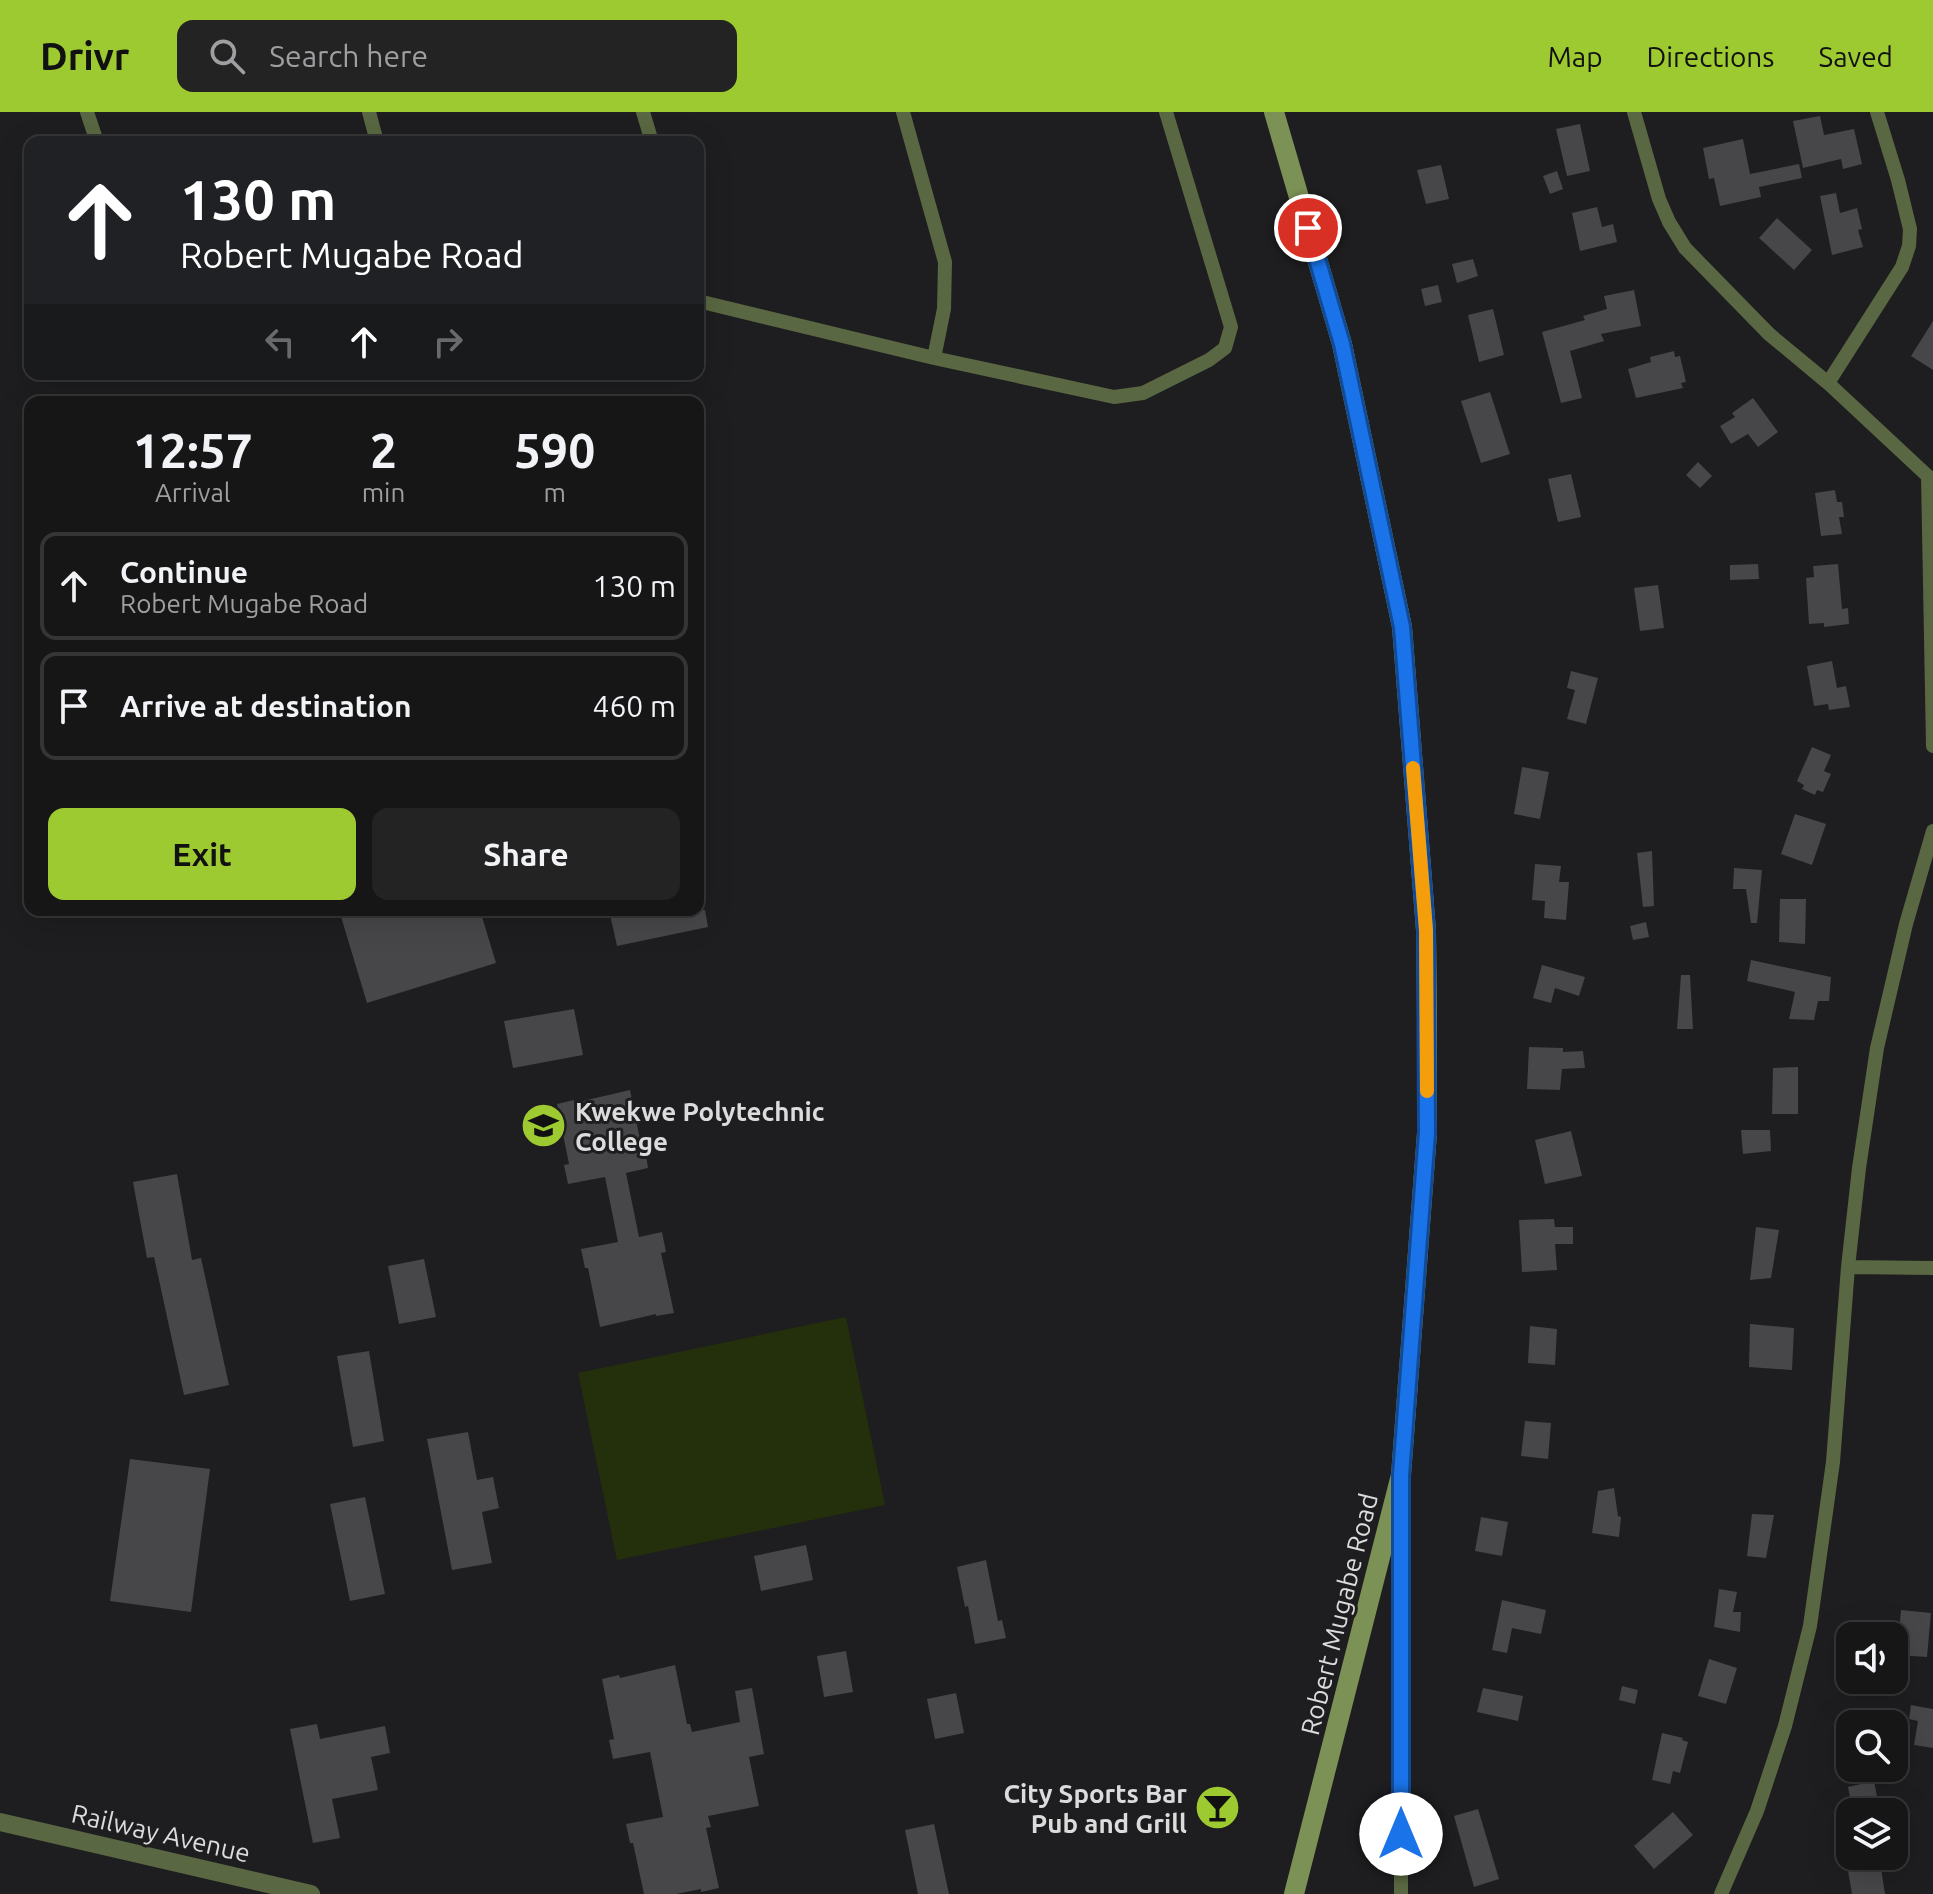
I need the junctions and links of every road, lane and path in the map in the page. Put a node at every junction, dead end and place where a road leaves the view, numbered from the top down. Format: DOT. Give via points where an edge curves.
graph roads {
  1 [pos="87,112"];
  2 [pos="369,112"];
  3 [pos="643,112"];
  4 [pos="903,112"];
  5 [pos="1166,112"];
  6 [pos="1274,112"];
  7 [pos="1634,112"];
  8 [pos="1877,112"];
  9 [pos="95,136"];
  10 [pos="375,136"];
  11 [pos="650,136"];
  12 [pos="704,302"];
  13 [pos="934,358"];
  14 [pos="1828,383"];
  15 [pos="1930,478"];
  16 [pos="1933,746"];
  17 [pos="1933,831"];
  18 [pos="1848,1267"];
  19 [pos="1933,1268"];
  20 [pos="1401,1475"];
  21 [pos="0,1822"];
  22 [pos="311,1894"];
  23 [pos="1294,1894"];
  24 [pos="1401,1894"];
  25 [pos="1721,1894"];
  1 -- 9 [label="street"];
  2 -- 10 [label="street"];
  3 -- 11 [label="street"];
  4 -- 13 [label="street" via="945,262 944,309"];
  5 -- 13 [label="street" via="1231,327 1225,348 1143,393 1114,397"];
  6 -- 20 [label="main road, Robert Mugabe Road" via="1342,344 1402,627 1426,930 1427,1133"];
  7 -- 14 [label="street" via="1659,199 1685,248 1769,334"];
  8 -- 14 [label="street" via="1910,229 1909,246 1902,267"];
  12 -- 13 [label="street"];
  14 -- 15 [label="street"];
  15 -- 16 [label="street"];
  17 -- 18 [label="street" via="1877,1048"];
  18 -- 19 [label="street"];
  18 -- 25 [label="street" via="1833,1462 1810,1626 1757,1811"];
  20 -- 23 [label="main road, Robert Mugabe Road"];
  20 -- 24 [label="street"];
  21 -- 22 [label="street, Railway Avenue"];
}
